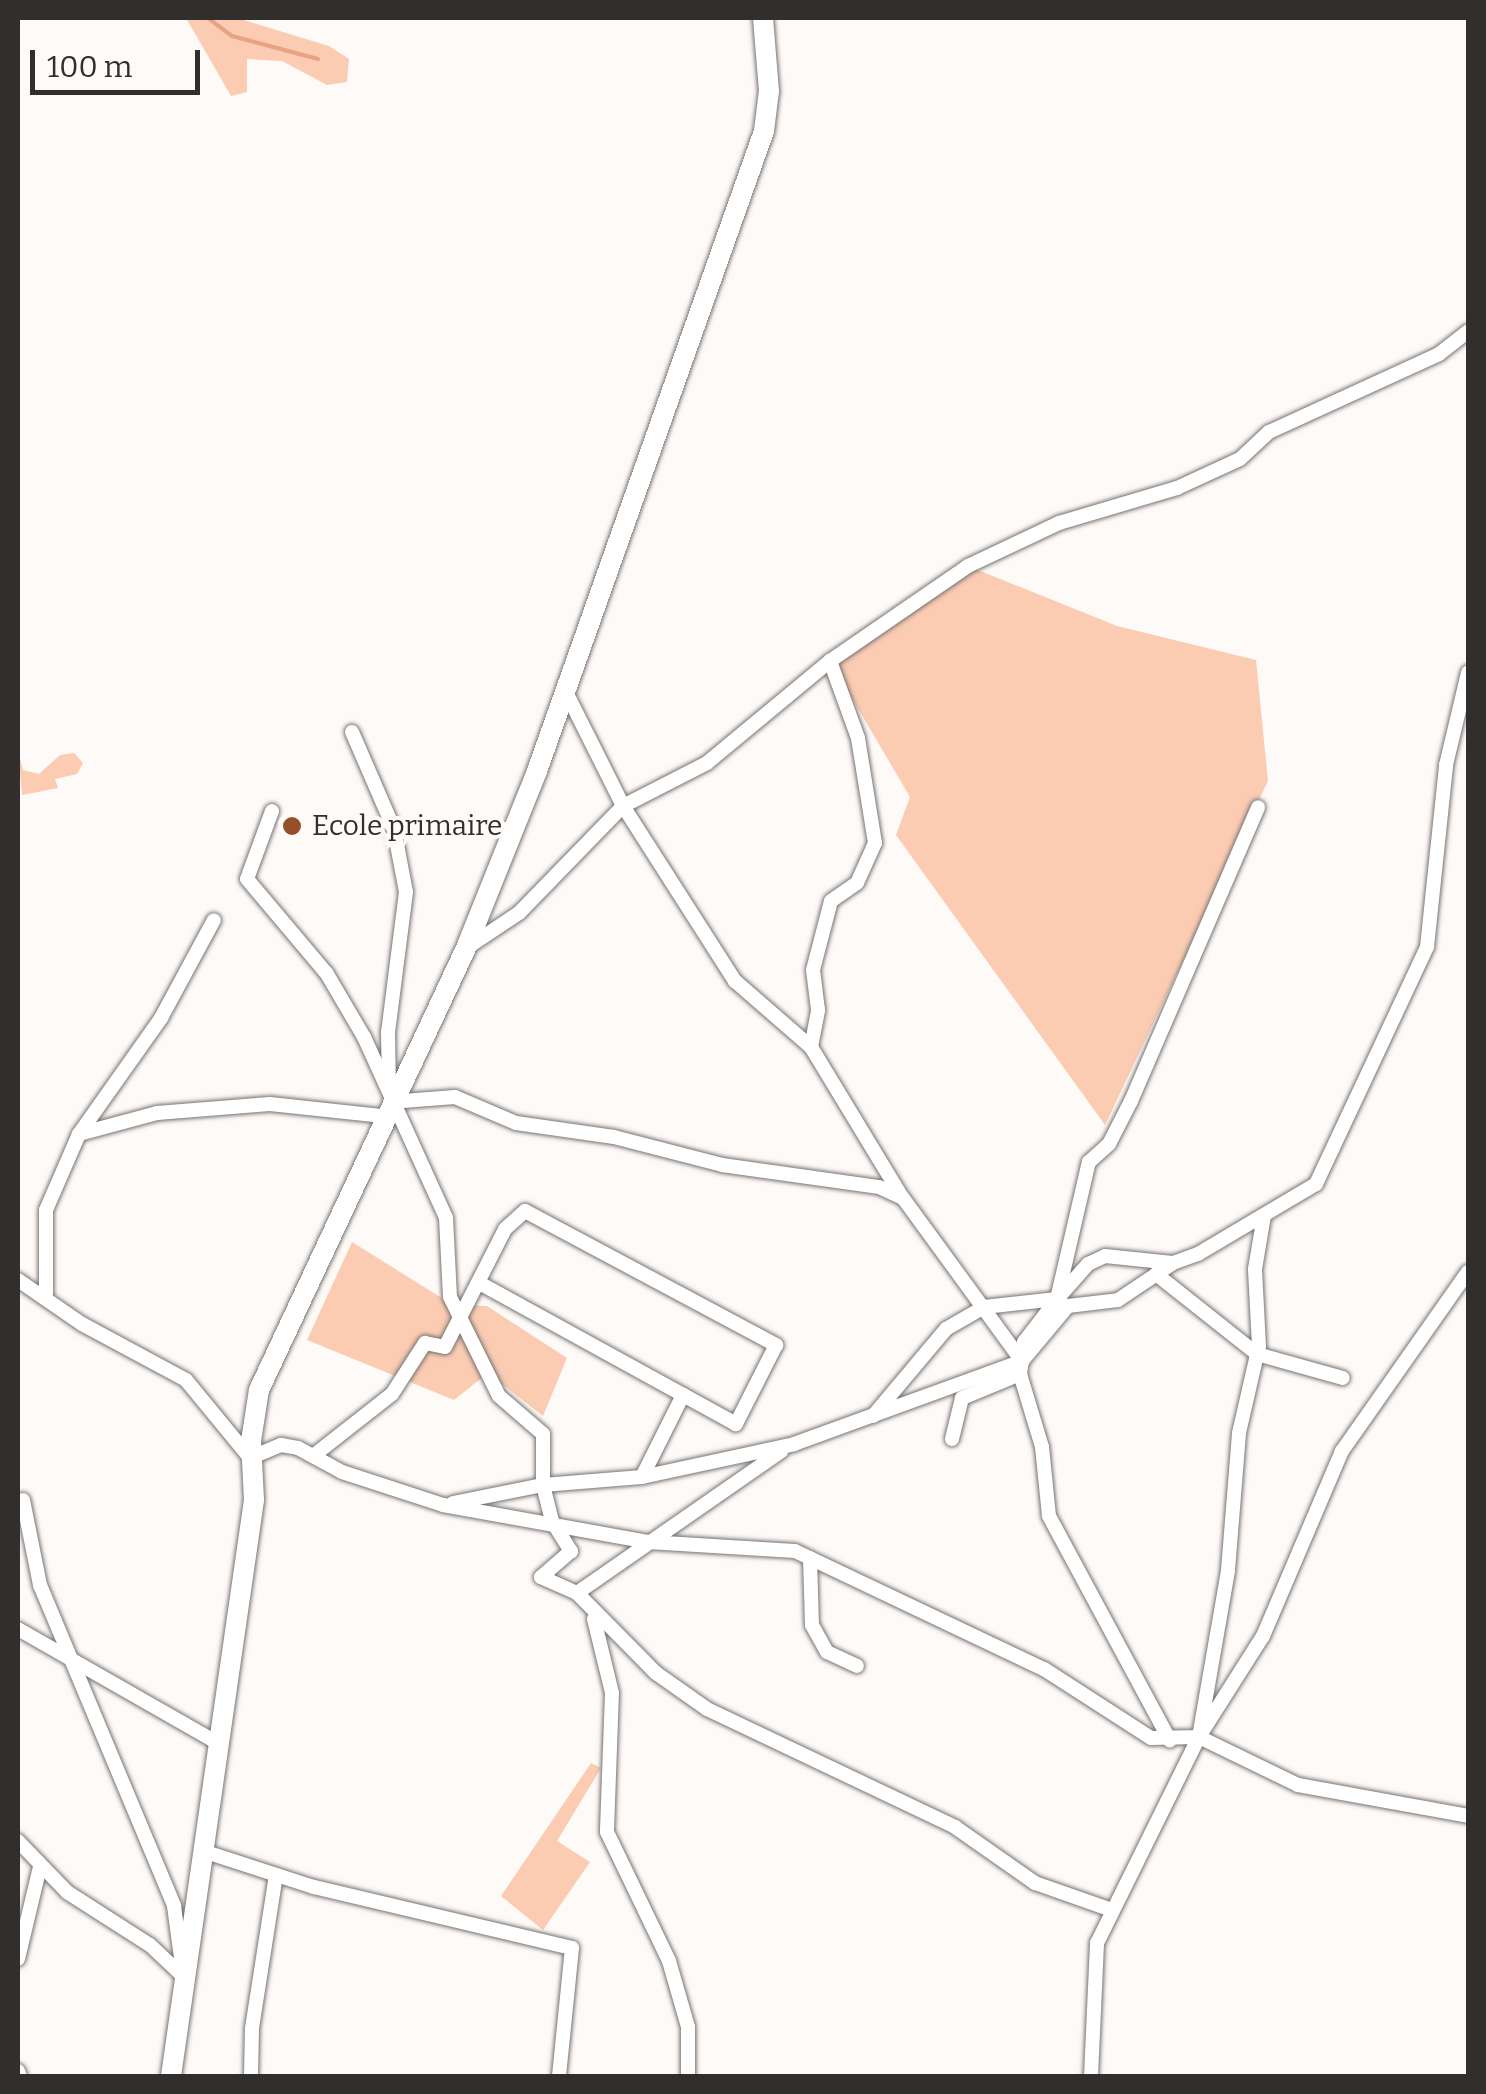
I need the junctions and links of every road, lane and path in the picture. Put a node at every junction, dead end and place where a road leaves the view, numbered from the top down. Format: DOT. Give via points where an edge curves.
graph roads {
  1 [pos="763,18"];
  2 [pos="1468,331"];
  3 [pos="830,661"];
  4 [pos="1468,673"];
  5 [pos="566,690"];
  6 [pos="352,732"];
  7 [pos="623,806"];
  8 [pos="1258,807"];
  9 [pos="272,811"];
  10 [pos="214,920"];
  11 [pos="464,950"];
  12 [pos="812,1047"];
  13 [pos="386,1109"];
  14 [pos="79,1134"];
  15 [pos="903,1198"];
  16 [pos="1264,1216"];
  17 [pos="1174,1263"];
  18 [pos="1468,1272"];
  19 [pos="1156,1274"];
  20 [pos="18,1280"];
  21 [pos="479,1284"];
  22 [pos="46,1294"];
  23 [pos="1057,1299"];
  24 [pos="984,1308"];
  25 [pos="458,1315"];
  26 [pos="1257,1354"];
  27 [pos="1021,1368"];
  28 [pos="1343,1378"];
  29 [pos="683,1395"];
  30 [pos="873,1416"];
  31 [pos="952,1439"];
  32 [pos="794,1444"];
  33 [pos="313,1456"];
  34 [pos="250,1458"];
  35 [pos="642,1478"];
  36 [pos="543,1485"];
  37 [pos="22,1500"];
  38 [pos="443,1505"];
  39 [pos="552,1521"];
  40 [pos="648,1542"];
  41 [pos="810,1558"];
  42 [pos="577,1594"];
  43 [pos="592,1613"];
  44 [pos="18,1629"];
  45 [pos="68,1655"];
  46 [pos="858,1666"];
  47 [pos="1198,1737"];
  48 [pos="1170,1741"];
  49 [pos="218,1743"];
  50 [pos="1468,1816"];
  51 [pos="18,1840"];
  52 [pos="204,1851"];
  53 [pos="40,1867"];
  54 [pos="276,1876"];
  55 [pos="1109,1910"];
  56 [pos="18,1959"];
  57 [pos="184,1978"];
  58 [pos="171,2076"];
  59 [pos="251,2076"];
  60 [pos="559,2076"];
  61 [pos="688,2076"];
  62 [pos="1091,2076"];
  1 -- 5 [label="street" via="764,131"];
  2 -- 3 [label="street" via="1439,354 1270,432 1240,459 1177,488 1006,544"];
  3 -- 7 [label="street" via="721,754"];
  3 -- 12 [label="street" via="858,738 874,844 857,884 832,901 812,970 818,1010"];
  4 -- 16 [label="street" via="1446,765 1427,946 1316,1184"];
  5 -- 7 [label="street"];
  5 -- 11 [label="street"];
  6 -- 13 [label="street" via="394,830 406,892 388,1032"];
  7 -- 11 [label="street" via="519,913"];
  7 -- 12 [label="street" via="734,981"];
  8 -- 23 [label="street" via="1131,1102 1108,1144 1089,1162"];
  9 -- 13 [label="street" via="247,880 347,1005"];
  10 -- 14 [label="street" via="161,1018"];
  11 -- 13 [label="street"];
  12 -- 15 [label="street"];
  13 -- 14 [label="street" via="270,1104 157,1113"];
  13 -- 15 [label="street" via="455,1097 516,1122 614,1137 722,1165 880,1187"];
  13 -- 25 [label="street" via="409,1129 446,1218 450,1298"];
  13 -- 34 [label="street" via="274,1349 252,1420"];
  14 -- 22 [label="street" via="46,1210"];
  15 -- 24 [label="street"];
  16 -- 17 [label="street"];
  16 -- 26 [label="street" via="1256,1255"];
  17 -- 19 [label="street"];
  17 -- 23 [label="street" via="1104,1256"];
  18 -- 47 [label="street" via="1342,1451 1262,1636"];
  19 -- 26 [label="street"];
  19 -- 27 [label="street" via="1118,1300 1068,1306"];
  20 -- 22 [label="street"];
  21 -- 25 [label="street"];
  21 -- 29 [label="street"];
  21 -- 29 [label="street" via="505,1229 525,1210 776,1345 736,1424"];
  22 -- 34 [label="street" via="82,1324 186,1380"];
  23 -- 24 [label="street"];
  23 -- 27 [label="street" via="1024,1342"];
  24 -- 27 [label="street"];
  24 -- 30 [label="street" via="946,1329"];
  25 -- 33 [label="street" via="445,1347 425,1343 392,1394"];
  25 -- 36 [label="street" via="500,1396 543,1434"];
  26 -- 28 [label="street"];
  26 -- 47 [label="street" via="1239,1433 1228,1570"];
  27 -- 30 [label="street"];
  27 -- 31 [label="street" via="962,1398"];
  27 -- 48 [label="street" via="1042,1446 1049,1516"];
  29 -- 35 [label="street"];
  30 -- 32 [label="street"];
  32 -- 35 [label="street"];
  32 -- 40 [label="street"];
  33 -- 34 [label="street" via="281,1445"];
  33 -- 38 [label="street"];
  34 -- 49 [label="street" via="254,1500"];
  35 -- 36 [label="street"];
  36 -- 38 [label="street"];
  36 -- 39 [label="street"];
  37 -- 45 [label="street" via="40,1585"];
  38 -- 39 [label="street"];
  39 -- 40 [label="street"];
  39 -- 42 [label="street" via="571,1551 541,1578"];
  40 -- 41 [label="street" via="795,1551"];
  40 -- 42 [label="street"];
  41 -- 46 [label="street" via="812,1625 827,1652"];
  41 -- 48 [label="street" via="1028,1660 1126,1727"];
  42 -- 43 [label="street"];
  43 -- 55 [label="street" via="656,1673 707,1709 955,1827 1036,1882"];
  43 -- 61 [label="street" via="612,1693 607,1832 668,1961 688,2027"];
  44 -- 45 [label="street"];
  45 -- 49 [label="street"];
  45 -- 57 [label="street" via="174,1906"];
  47 -- 48 [label="street"];
  47 -- 50 [label="street" via="1298,1785"];
  47 -- 55 [label="street" via="1162,1822"];
  49 -- 52 [label="street"];
  51 -- 53 [label="street"];
  52 -- 54 [label="street"];
  52 -- 57 [label="street"];
  53 -- 56 [label="street"];
  53 -- 57 [label="street" via="150,1945"];
  54 -- 59 [label="street"];
  54 -- 60 [label="street" via="572,1948"];
  55 -- 62 [label="street" via="1093,1979"];
  57 -- 58 [label="street"];
}
